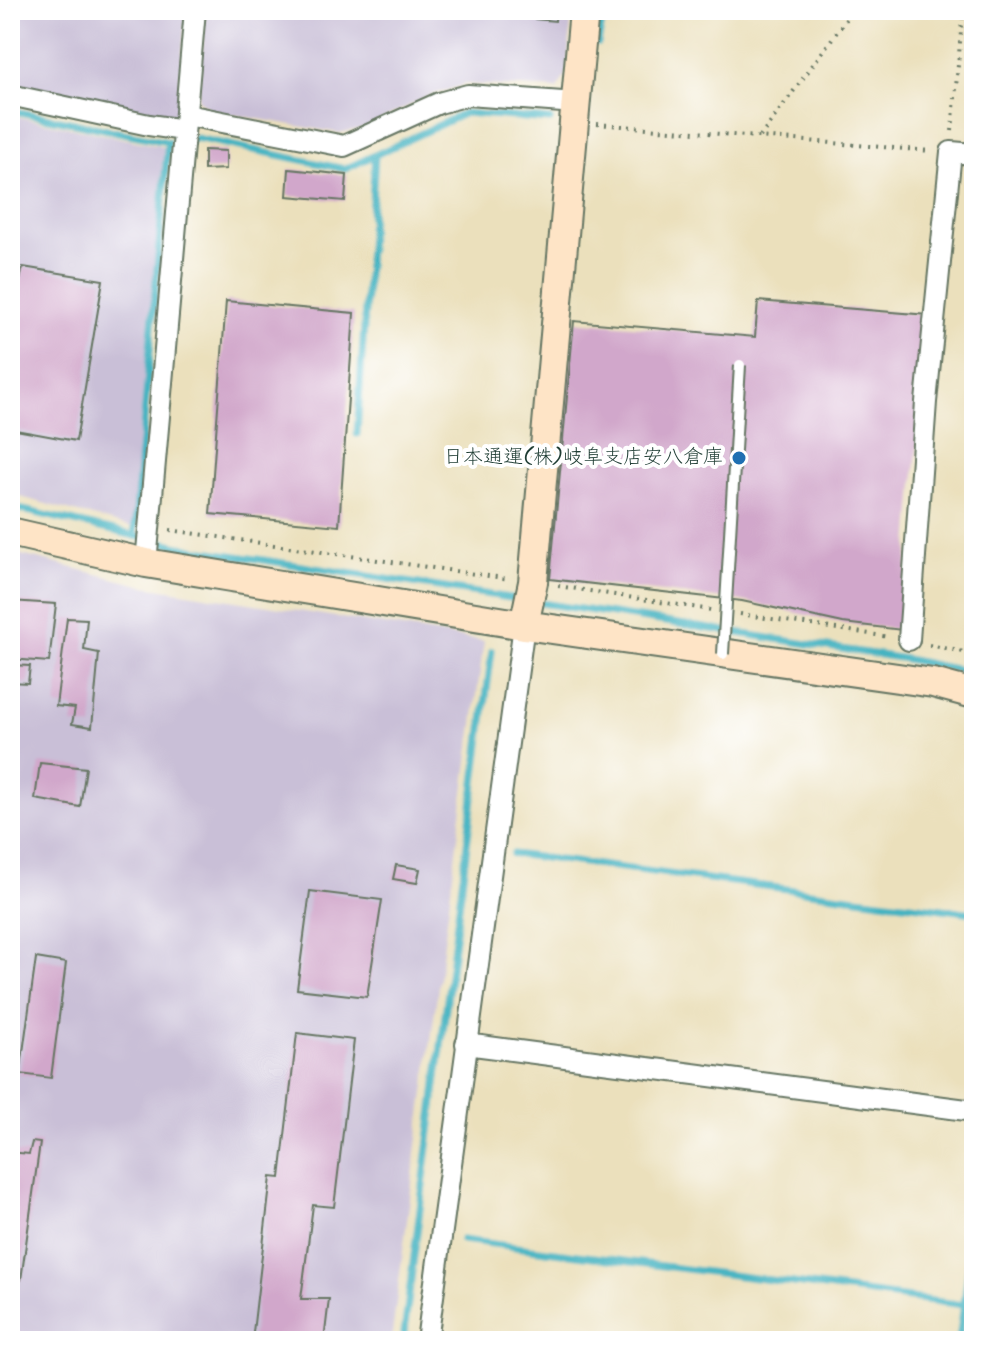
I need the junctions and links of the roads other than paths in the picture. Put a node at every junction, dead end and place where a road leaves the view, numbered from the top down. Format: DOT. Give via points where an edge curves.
graph roads {
  1 [pos="195,10"];
  2 [pos="584,10"];
  3 [pos="10,95"];
  4 [pos="575,113"];
  5 [pos="186,123"];
  6 [pos="974,154"];
  7 [pos="740,365"];
  8 [pos="10,532"];
  9 [pos="147,543"];
  10 [pos="529,602"];
  11 [pos="909,640"];
  12 [pos="723,654"];
  13 [pos="974,694"];
  14 [pos="466,1044"];
  15 [pos="974,1111"];
  16 [pos="427,1341"];
  1 -- 5 [label="street"];
  2 -- 4 [label="street"];
  3 -- 5 [label="street" via="149,125"];
  4 -- 5 [label="street" via="468,95 344,146"];
  4 -- 10 [label="street"];
  5 -- 9 [label="street"];
  6 -- 11 [label="street" via="951,152"];
  7 -- 12 [label="lane, bridge"];
  8 -- 9 [label="street"];
  9 -- 10 [label="street"];
  10 -- 12 [label="street"];
  10 -- 14 [label="street"];
  12 -- 13 [label="street" via="933,683"];
  14 -- 15 [label="street"];
  14 -- 16 [label="street"];
}
